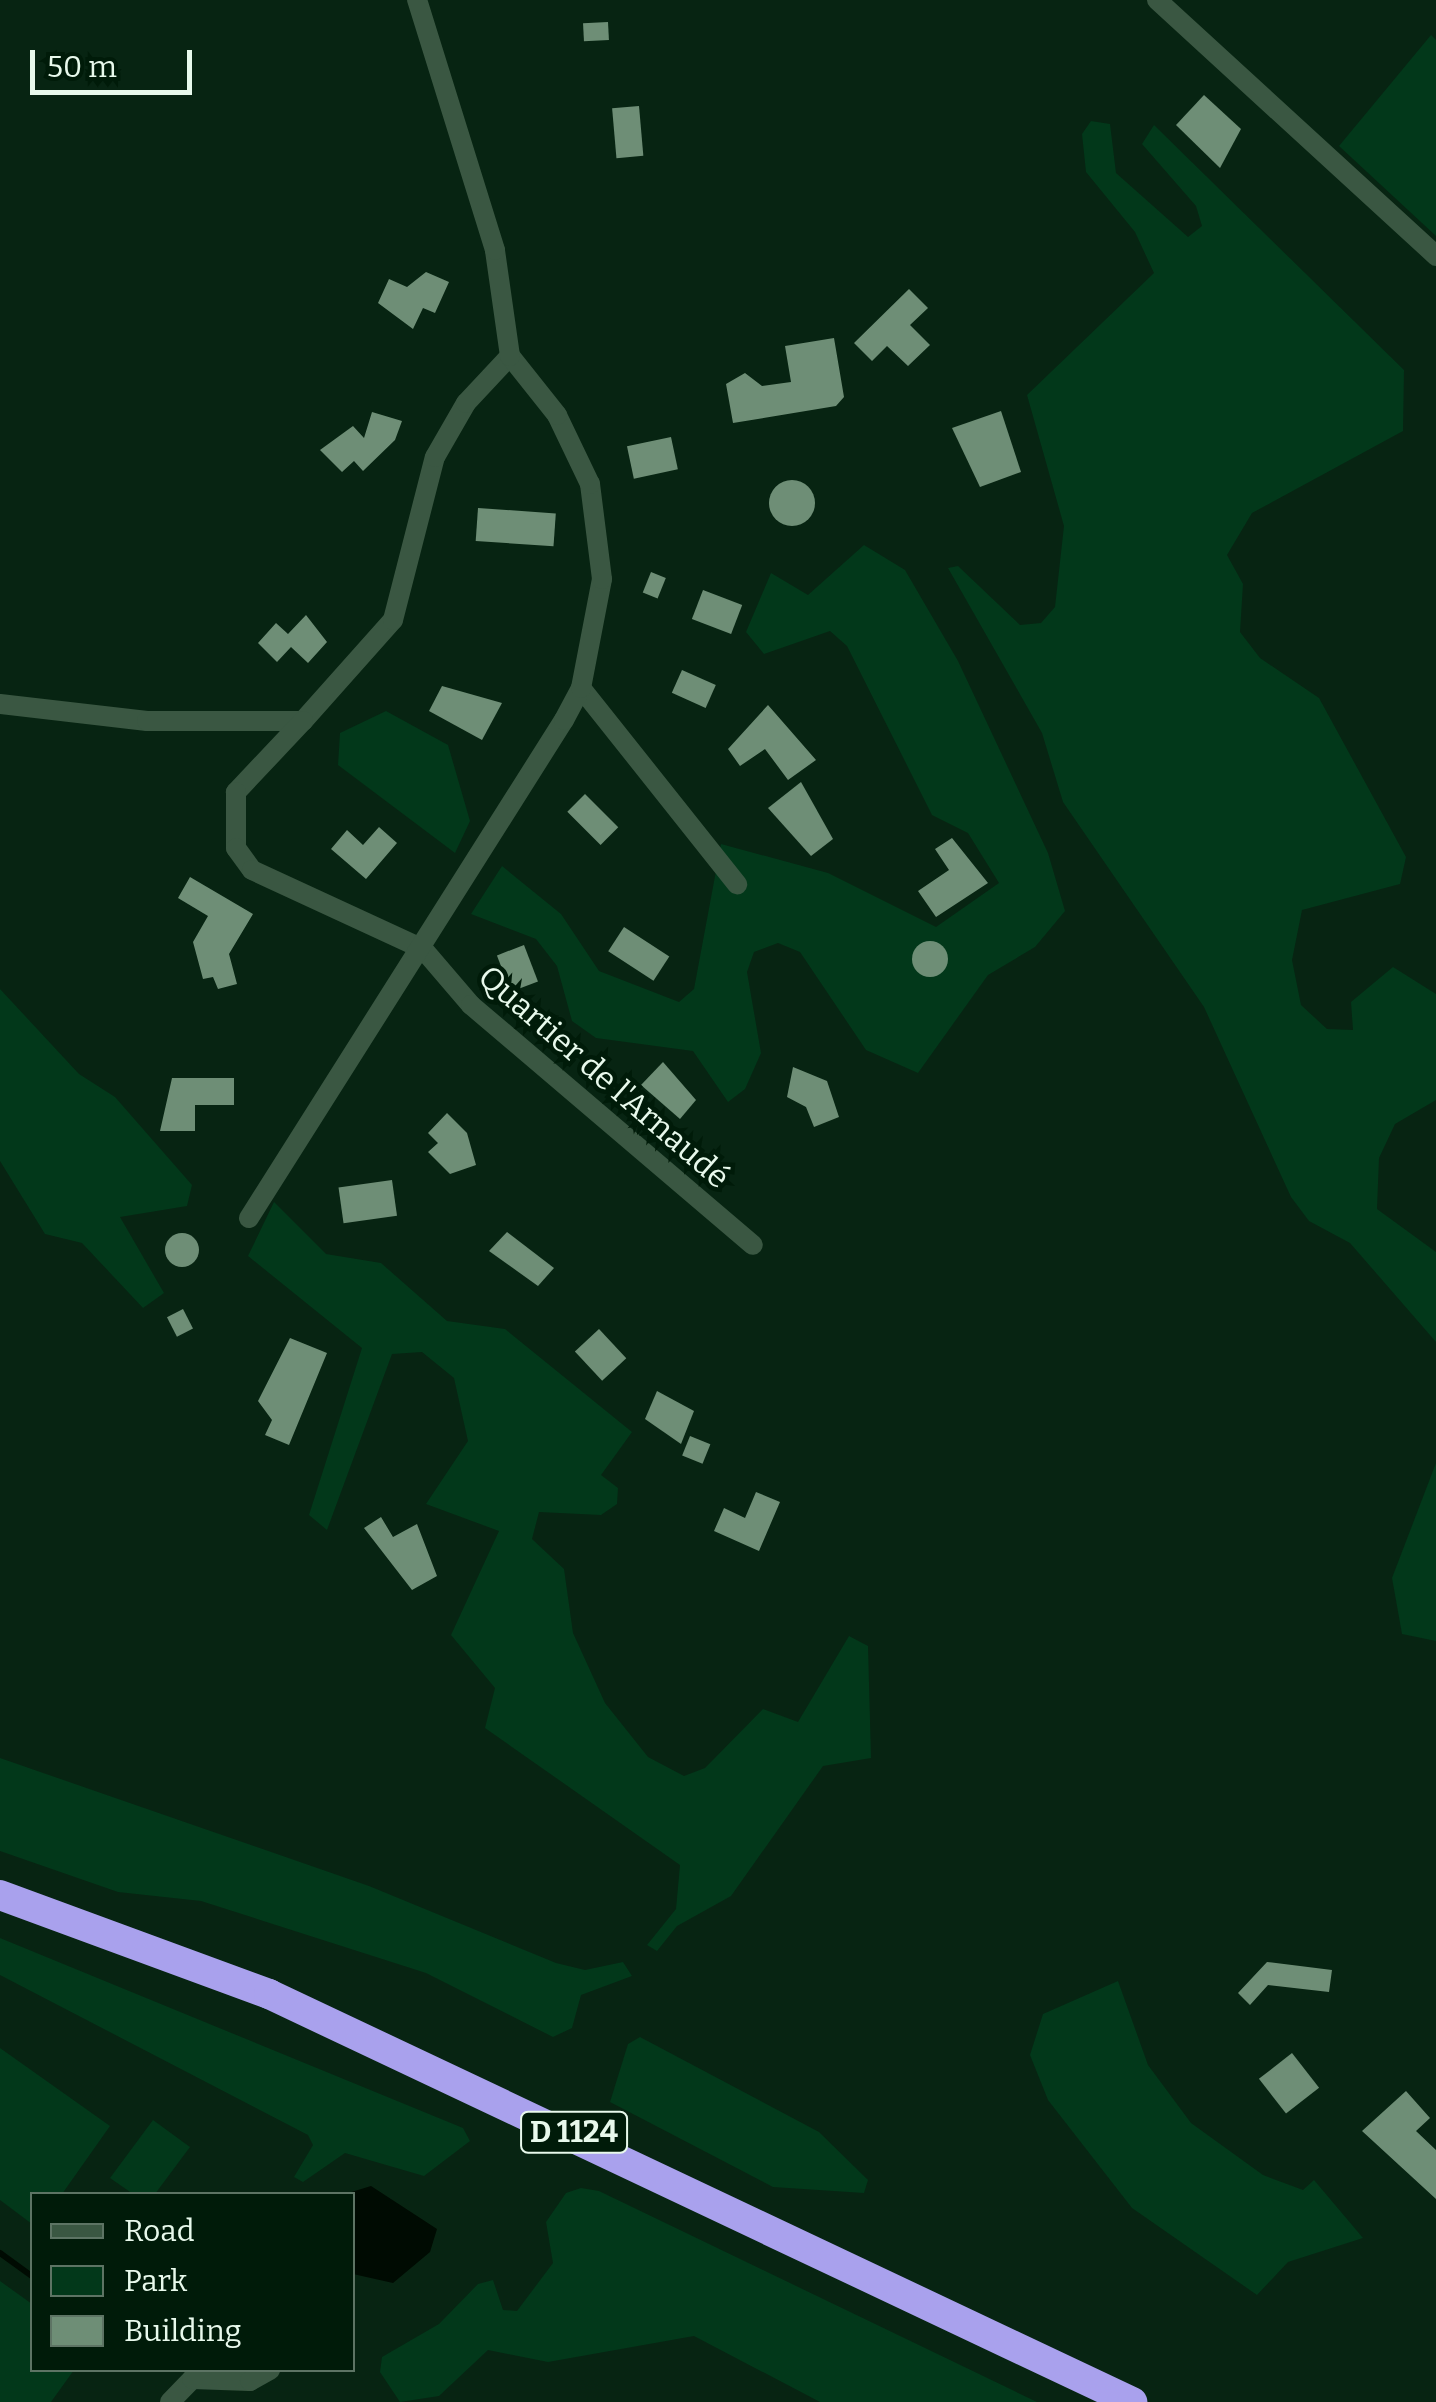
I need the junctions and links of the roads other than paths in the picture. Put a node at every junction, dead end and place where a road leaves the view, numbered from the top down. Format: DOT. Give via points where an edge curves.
graph roads {
  1 [pos="417,0"];
  2 [pos="1156,0"];
  3 [pos="1436,256"];
  4 [pos="510,356"];
  5 [pos="581,688"];
  6 [pos="0,704"];
  7 [pos="303,721"];
  8 [pos="737,884"];
  9 [pos="424,949"];
  10 [pos="249,1218"];
  11 [pos="753,1245"];
  12 [pos="0,1895"];
  13 [pos="266,2372"];
  14 [pos="170,2402"];
  15 [pos="1132,2402"];
  1 -- 4 [label="street" via="500,268"];
  2 -- 3 [label="street"];
  4 -- 5 [label="street" via="574,446 604,544"];
  4 -- 7 [label="street, Quartier de l'Arnaudé" via="466,403 435,457 393,620"];
  5 -- 8 [label="street"];
  5 -- 9 [label="street"];
  6 -- 7 [label="street" via="148,720"];
  7 -- 9 [label="street, Quartier de l'Arnaudé" via="236,792 236,848 275,883"];
  9 -- 10 [label="street"];
  9 -- 11 [label="street, Quartier de l'Arnaudé" via="471,1005"];
  12 -- 15 [label="highway, D 1124" via="270,1994"];
  13 -- 14 [label="street" via="250,2381 192,2378"];
}
